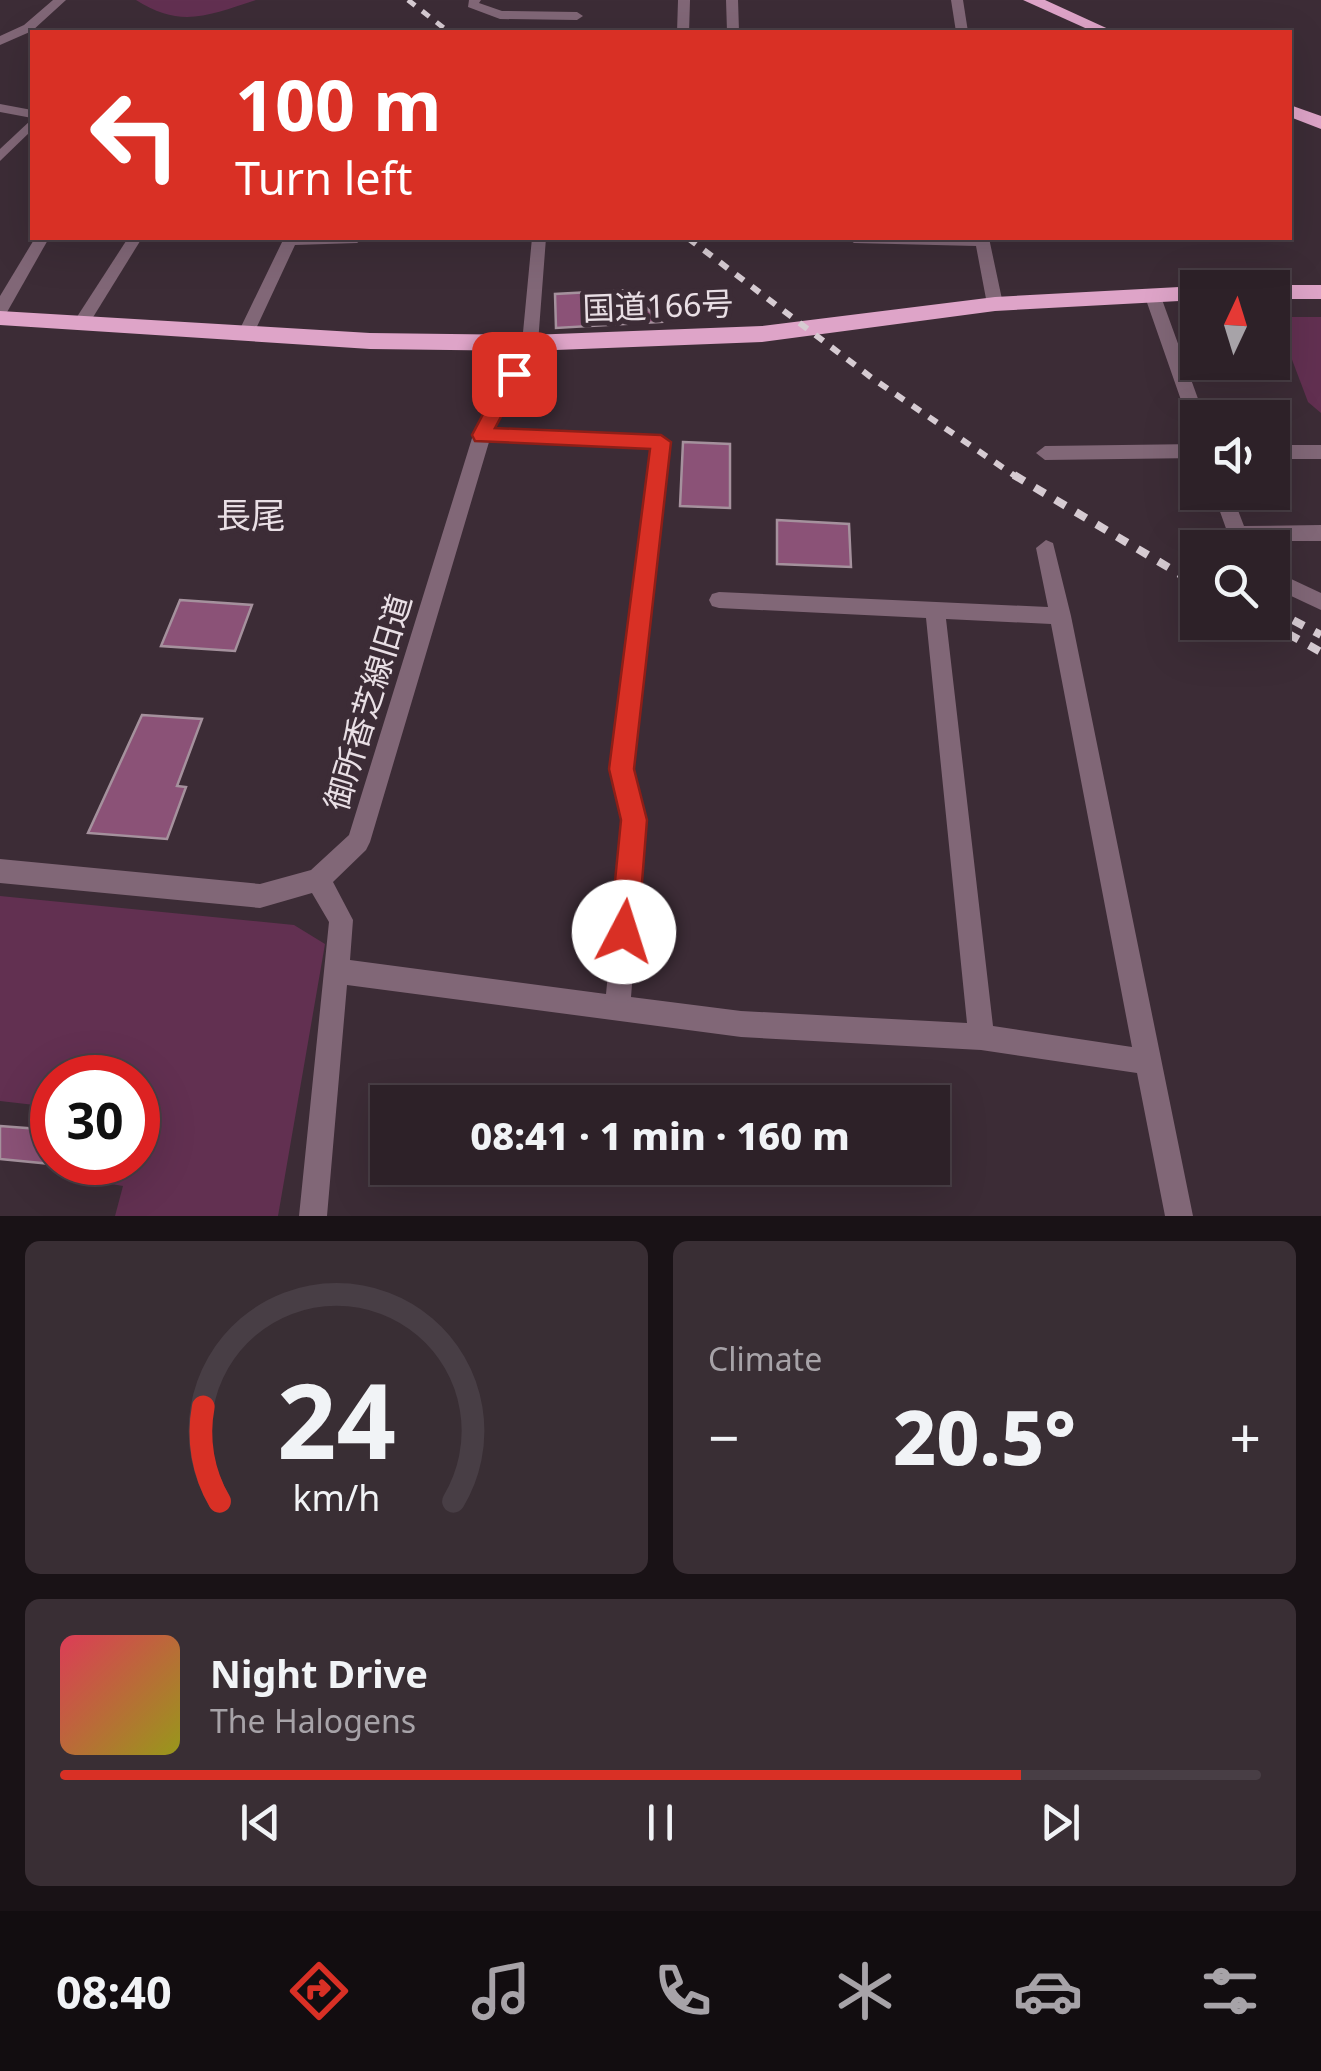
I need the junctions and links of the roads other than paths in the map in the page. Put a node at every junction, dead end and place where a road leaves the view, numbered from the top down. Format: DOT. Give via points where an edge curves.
graph roads {
  1 [pos="60,0"];
  2 [pos="475,0"];
  3 [pos="581,0"];
  4 [pos="684,0"];
  5 [pos="732,0"];
  6 [pos="958,0"];
  7 [pos="1031,0"];
  8 [pos="577,16"];
  9 [pos="574,30"];
  10 [pos="683,30"];
  11 [pos="732,30"];
  12 [pos="962,30"];
  13 [pos="1102,30"];
  14 [pos="0,42"];
  15 [pos="0,108"];
  16 [pos="1292,111"];
  17 [pos="30,114"];
  18 [pos="1321,123"];
  19 [pos="30,125"];
  20 [pos="0,157"];
  21 [pos="41,240"];
  22 [pos="135,240"];
  23 [pos="290,240"];
  24 [pos="539,240"];
  25 [pos="983,240"];
  26 [pos="1290,292"];
  27 [pos="1321,292"];
  28 [pos="1180,293"];
  29 [pos="1152,294"];
  30 [pos="995,304"];
  31 [pos="0,310"];
  32 [pos="0,318"];
  33 [pos="82,323"];
  34 [pos="246,333"];
  35 [pos="530,343"];
  36 [pos="1190,400"];
  37 [pos="482,435"];
  38 [pos="1045,452"];
  39 [pos="1180,452"];
  40 [pos="1290,452"];
  41 [pos="1321,452"];
  42 [pos="1321,533"];
  43 [pos="1290,536"];
  44 [pos="1046,548"];
  45 [pos="1290,587"];
  46 [pos="719,600"];
  47 [pos="1321,602"];
  48 [pos="935,609"];
  49 [pos="1060,616"];
  50 [pos="0,871"];
  51 [pos="318,880"];
  52 [pos="338,971"];
  53 [pos="618,1006"];
  54 [pos="981,1036"];
  55 [pos="1148,1062"];
  56 [pos="314,1216"];
  57 [pos="1179,1216"];
  1 -- 14 [label="street"];
  2 -- 8 [label="street" via="500,15"];
  3 -- 8 [label="street"];
  4 -- 10 [label="street"];
  5 -- 11 [label="street"];
  6 -- 12 [label="street"];
  7 -- 13 [label="highway"];
  8 -- 9 [label="street"];
  15 -- 17 [label="street"];
  16 -- 18 [label="highway"];
  19 -- 20 [label="street"];
  21 -- 31 [label="street"];
  22 -- 33 [label="street"];
  23 -- 34 [label="street"];
  24 -- 35 [label="street"];
  25 -- 30 [label="street"];
  26 -- 27 [label="highway"];
  28 -- 29 [label="highway, 国道166号"];
  29 -- 30 [label="highway, 国道166号"];
  29 -- 36 [label="street"];
  30 -- 35 [label="highway, 国道166号" via="762,334"];
  32 -- 33 [label="highway, 国道166号"];
  33 -- 34 [label="highway, 国道166号"];
  34 -- 35 [label="highway, 国道166号"];
  35 -- 37 [label="street, 御所香芝線旧道"];
  37 -- 51 [label="street, 御所香芝線旧道" via="358,842"];
  37 -- 53 [label="street" via="661,442 622,769 634,820"];
  38 -- 39 [label="street"];
  40 -- 41 [label="street"];
  42 -- 43 [label="street"];
  44 -- 49 [label="street"];
  45 -- 47 [label="street"];
  46 -- 48 [label="street"];
  48 -- 49 [label="street"];
  48 -- 54 [label="street"];
  49 -- 55 [label="street"];
  50 -- 51 [label="street, 御所香芝線旧道" via="260,896"];
  51 -- 52 [label="street" via="341,920"];
  52 -- 53 [label="street"];
  52 -- 56 [label="street"];
  53 -- 54 [label="street" via="742,1024"];
  54 -- 55 [label="street"];
  55 -- 57 [label="street"];
}
